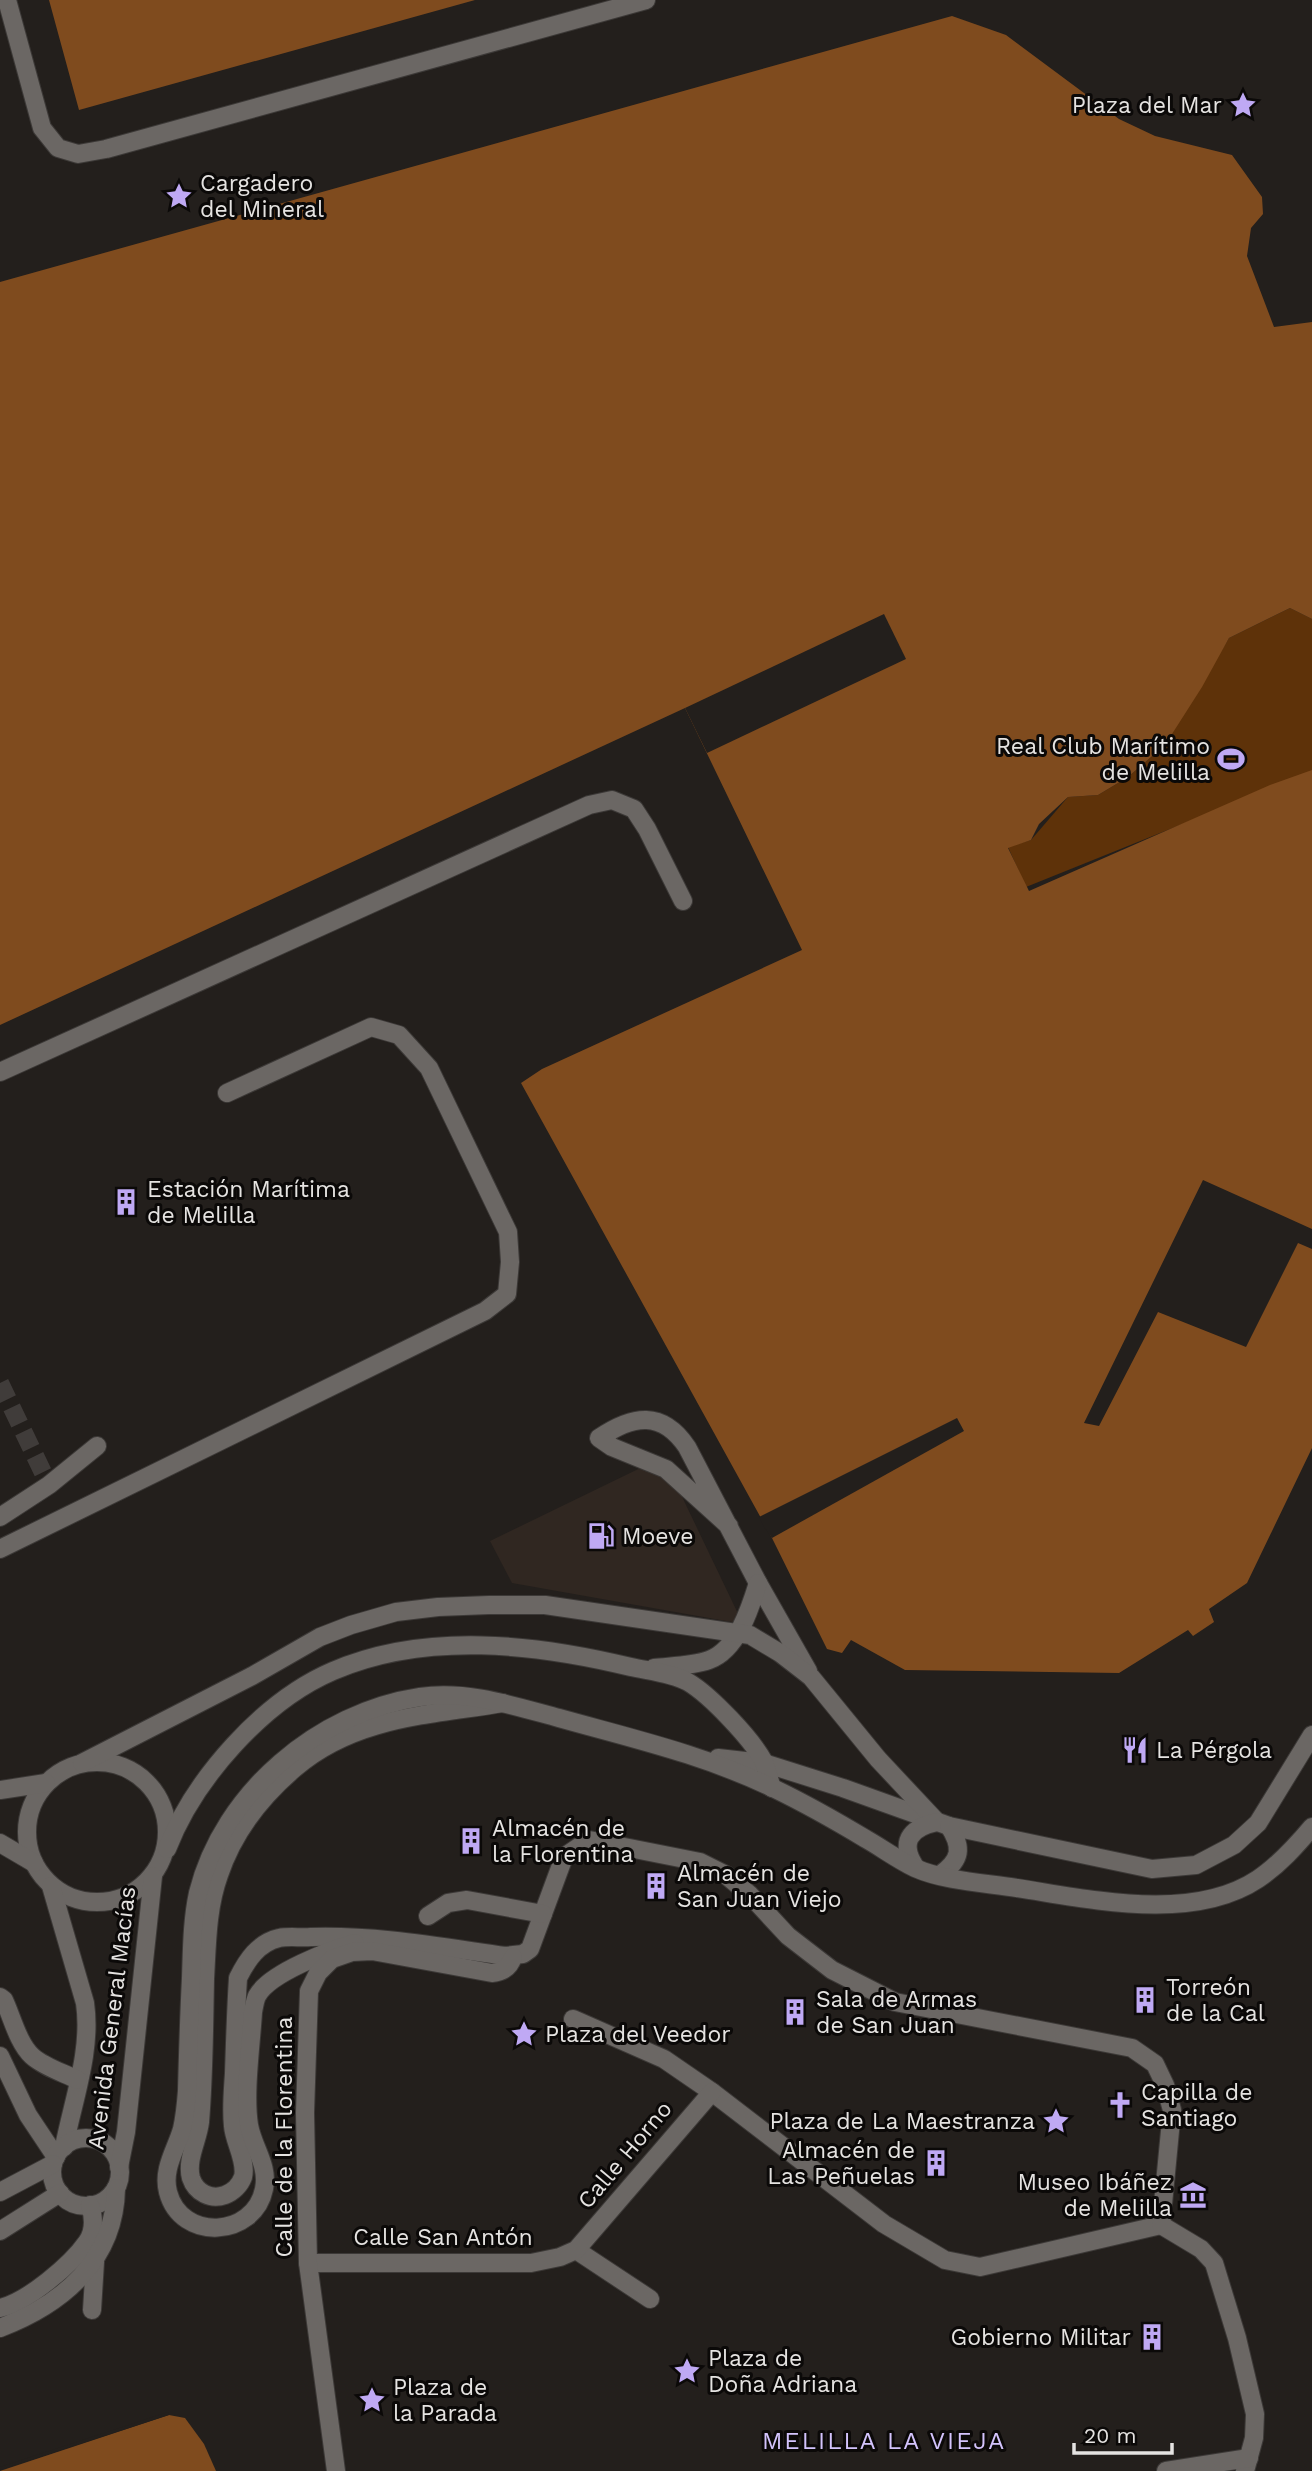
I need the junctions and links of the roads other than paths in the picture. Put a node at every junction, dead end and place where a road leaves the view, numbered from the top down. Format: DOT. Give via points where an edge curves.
graph roads {
  1 [pos="7,0"];
  2 [pos="646,0"];
  3 [pos="683,901"];
  4 [pos="0,1072"];
  5 [pos="227,1093"];
  6 [pos="97,1446"];
  7 [pos="0,1517"];
  8 [pos="729,1526"];
  9 [pos="0,1549"];
  10 [pos="758,1583"];
  11 [pos="740,1632"];
  12 [pos="640,1669"];
  13 [pos="811,1677"];
  14 [pos="503,1703"];
  15 [pos="1312,1735"];
  16 [pos="702,1757"];
  17 [pos="82,1763"];
  18 [pos="764,1763"];
  19 [pos="47,1783"];
  20 [pos="772,1788"];
  21 [pos="0,1790"];
  22 [pos="943,1824"];
  23 [pos="1312,1827"];
  24 [pos="0,1843"];
  25 [pos="167,1849"];
  26 [pos="34,1863"];
  27 [pos="917,1869"];
  28 [pos="940,1875"];
  29 [pos="153,1876"];
  30 [pos="51,1886"];
  31 [pos="542,1914"];
  32 [pos="428,1916"];
  33 [pos="376,1938"];
  34 [pos="513,1956"];
  35 [pos="247,1959"];
  36 [pos="273,1980"];
  37 [pos="0,1997"];
  38 [pos="573,2018"];
  39 [pos="0,2056"];
  40 [pos="78,2080"];
  41 [pos="712,2092"];
  42 [pos="58,2156"];
  43 [pos="119,2166"];
  44 [pos="116,2188"];
  45 [pos="0,2192"];
  46 [pos="60,2193"];
  47 [pos="90,2206"];
  48 [pos="1161,2225"];
  49 [pos="0,2231"];
  50 [pos="576,2250"];
  51 [pos="95,2262"];
  52 [pos="308,2263"];
  53 [pos="650,2300"];
  54 [pos="0,2308"];
  55 [pos="92,2310"];
  56 [pos="0,2328"];
  57 [pos="1247,2465"];
  58 [pos="337,2471"];
  59 [pos="1166,2471"];
  1 -- 2 [label="street" via="42,128 58,148 78,154"];
  3 -- 4 [label="street" via="634,809 612,800 589,805"];
  5 -- 9 [label="street" via="370,1027 399,1035 429,1068 508,1232 507,1294 485,1311"];
  6 -- 7 [label="street"];
  8 -- 8 [label="street" via="677,1432 660,1421 641,1420 617,1425 598,1438 666,1469"];
  8 -- 10 [label="street"];
  10 -- 11 [label="street"];
  10 -- 13 [label="street"];
  11 -- 12 [label="street" via="711,1660"];
  11 -- 13 [label="street" via="780,1653"];
  11 -- 17 [label="street" via="545,1605 407,1611 320,1637"];
  12 -- 18 [label="street" via="687,1681 746,1736"];
  12 -- 25 [label="street" via="539,1649 491,1646 404,1651 332,1671 272,1709 215,1766 179,1819"];
  13 -- 22 [label="street" via="878,1759"];
  14 -- 16 [label="street"];
  14 -- 35 [label="street" via="385,1722 343,1738 296,1767 251,1815 233,1843 219,1873 207,1930 200,2125 190,2167 194,2185 210,2196 229,2193 243,2178 232,2112 238,1978"];
  14 -- 36 [label="street" via="454,1694 385,1704 352,1716 292,1753 266,1776 224,1829 208,1860 192,1928 186,2108 167,2174 175,2208 204,2227 221,2229 240,2223 255,2210 264,2193 266,2174 248,2111 253,2012 257,1996"];
  15 -- 22 [label="street" via="1258,1823 1234,1845 1196,1865 1152,1869"];
  16 -- 18 [label="street"];
  16 -- 20 [label="street"];
  17 -- 19 [label="street"];
  17 -- 25 [label="street" via="118,1764 148,1782 166,1814"];
  18 -- 20 [label="street"];
  18 -- 22 [label="street"];
  19 -- 21 [label="street"];
  19 -- 26 [label="street" via="31,1807 26,1835"];
  20 -- 27 [label="street"];
  22 -- 27 [label="street" via="920,1826 909,1838 907,1855"];
  22 -- 28 [label="street" via="957,1839 958,1853 953,1867"];
  23 -- 28 [label="street" via="1293,1851 1256,1881 1211,1899 1154,1906"];
  24 -- 26 [label="street"];
  25 -- 29 [label="street"];
  26 -- 30 [label="street"];
  27 -- 28 [label="street"];
  29 -- 30 [label="street" via="132,1895 104,1903 75,1900"];
  29 -- 43 [label="street, Avenida General Macías"];
  30 -- 40 [label="street" via="85,2003 85,2050"];
  31 -- 32 [label="street" via="467,1900 448,1903"];
  31 -- 34 [label="street, Calle de la Florentina" via="530,1949"];
  31 -- 48 [label="street, Calle de la Florentina" via="564,1857 589,1840 700,1862 726,1875 788,1936 832,1970 895,2002 1132,2048 1155,2064 1172,2110"];
  33 -- 34 [label="street"];
  33 -- 35 [label="street" via="278,1938"];
  33 -- 36 [label="street" via="329,1951"];
  34 -- 52 [label="street, Calle de la Florentina" via="505,1969 492,1973 372,1951 352,1952 332,1959 318,1973 309,1991 306,2034"];
  35 -- 36 [label="street"];
  37 -- 40 [label="street" via="30,2054"];
  38 -- 41 [label="street" via="664,2059"];
  39 -- 42 [label="street" via="28,2115"];
  40 -- 42 [label="street"];
  41 -- 48 [label="street" via="884,2224 945,2260 980,2267"];
  41 -- 50 [label="street, Calle Horno"];
  42 -- 43 [label="street" via="72,2141 93,2138 111,2148"];
  42 -- 45 [label="street"];
  42 -- 46 [label="street" via="55,2185"];
  43 -- 44 [label="street"];
  44 -- 47 [label="street"];
  44 -- 51 [label="street" via="111,2227"];
  46 -- 47 [label="street"];
  46 -- 49 [label="street"];
  47 -- 54 [label="street" via="93,2223 87,2242 43,2284"];
  48 -- 57 [label="street" via="1201,2249 1214,2263 1255,2414"];
  50 -- 52 [label="street, Calle San Antón" via="531,2263"];
  50 -- 53 [label="street"];
  51 -- 55 [label="street"];
  51 -- 56 [label="street" via="44,2308"];
  52 -- 58 [label="street, Calle de la Florentina"];
  57 -- 59 [label="street"];
}
